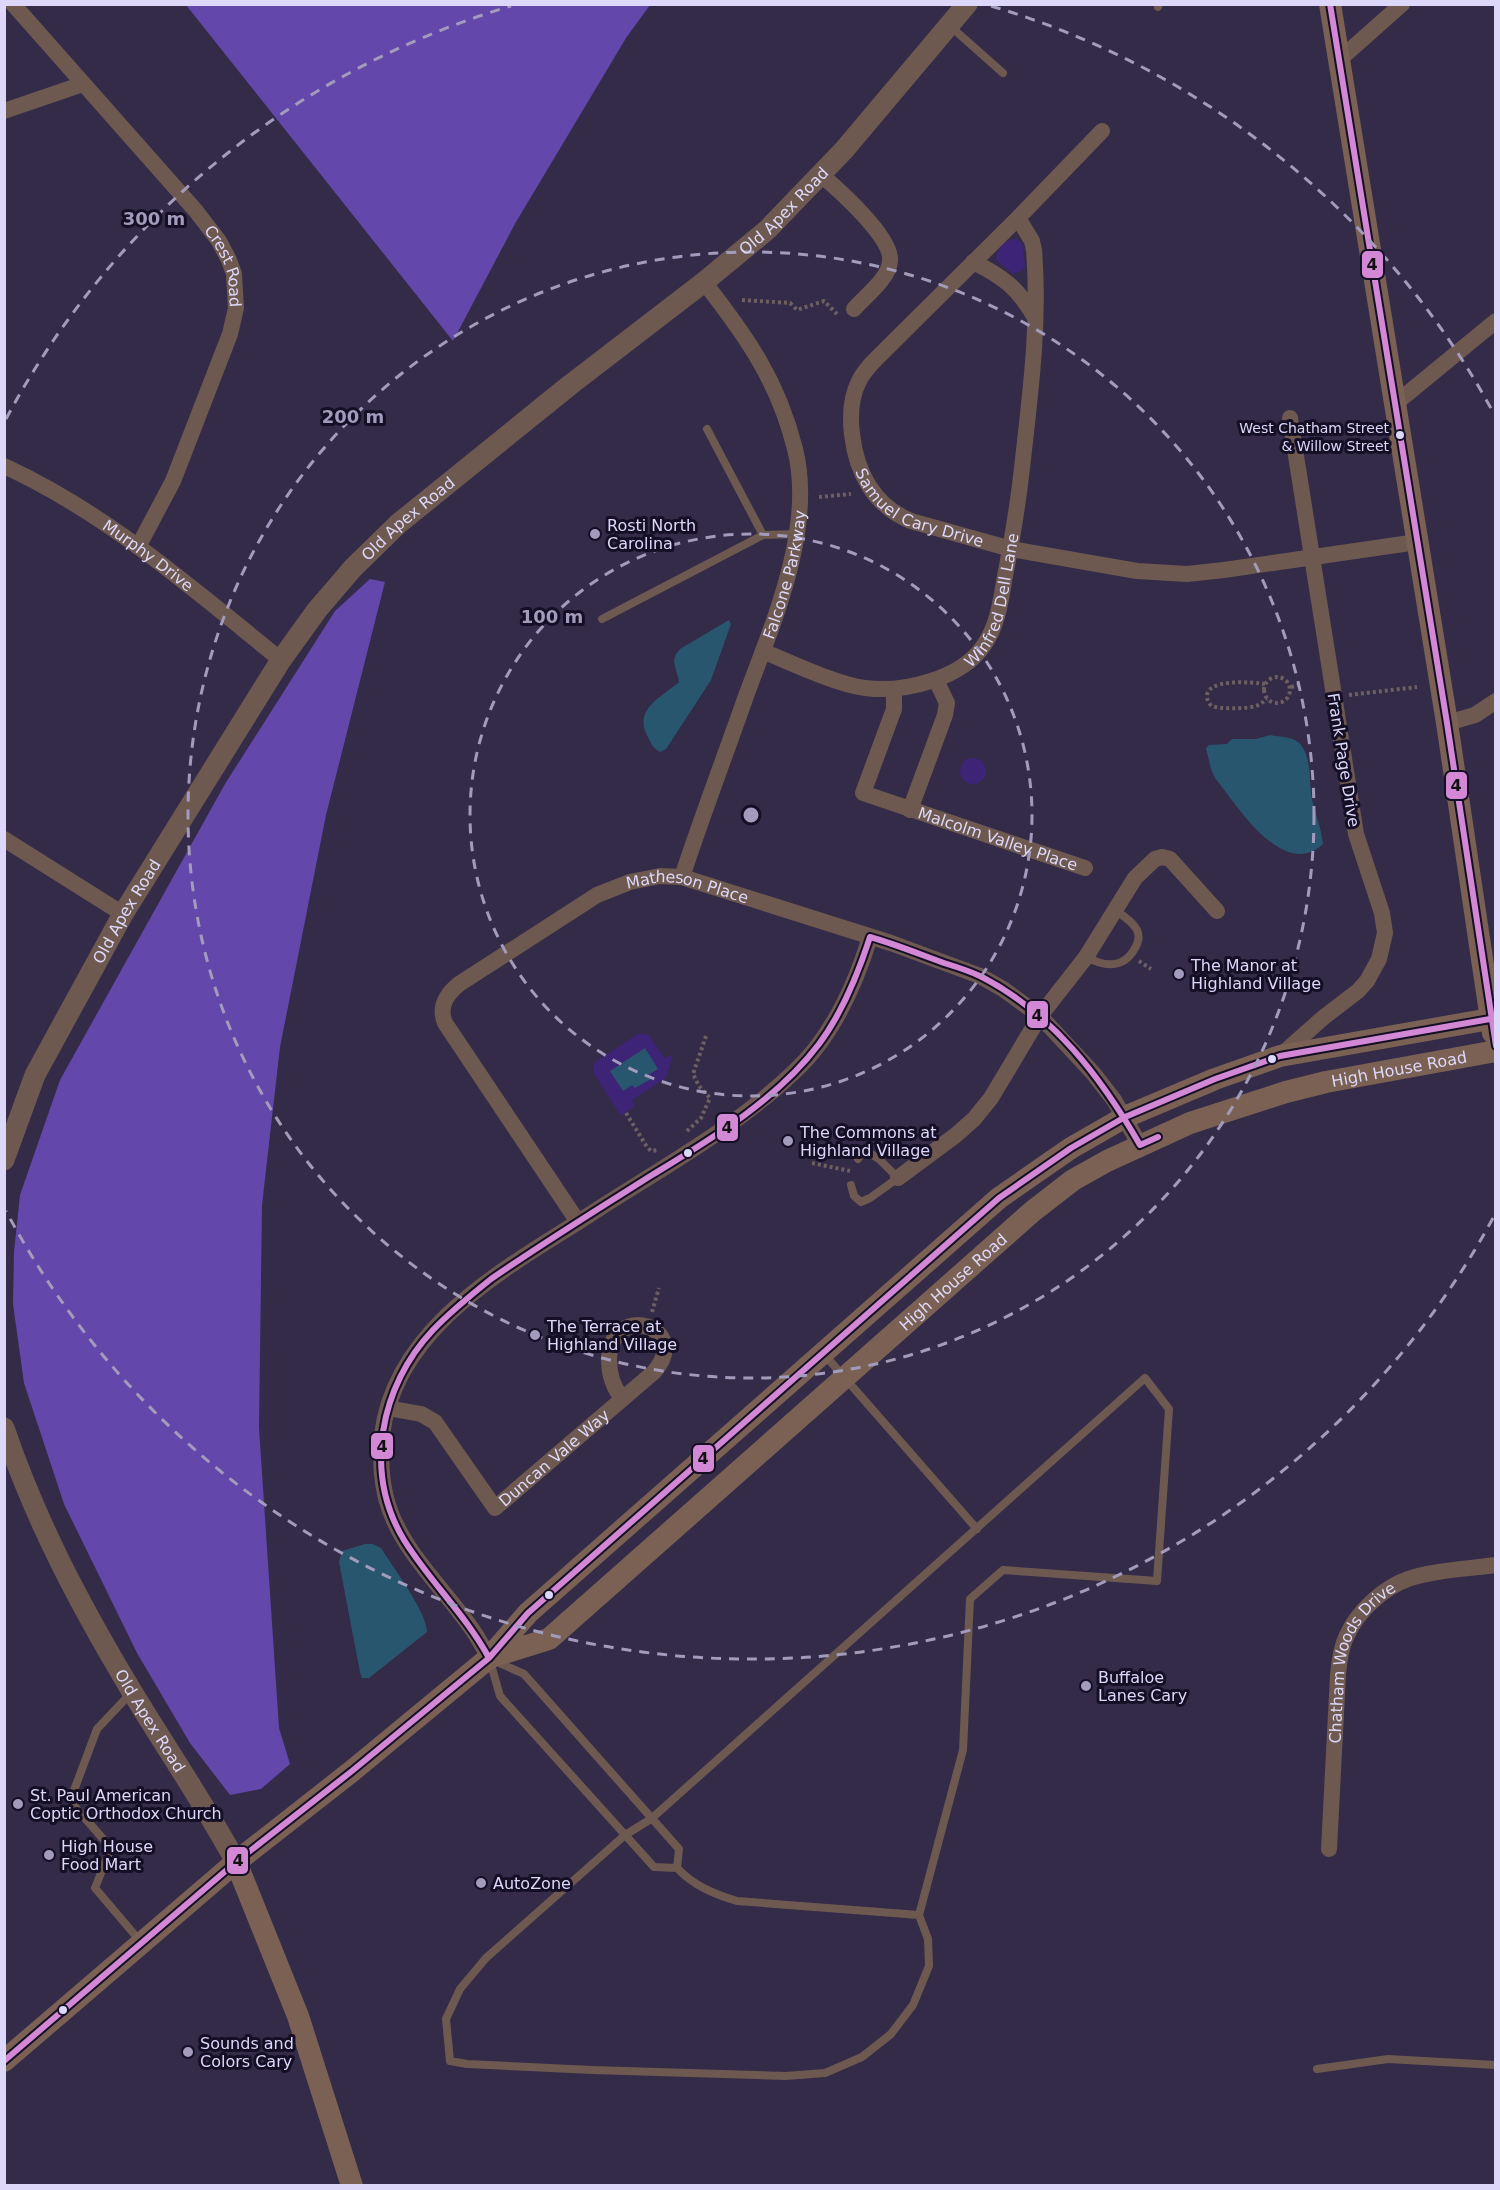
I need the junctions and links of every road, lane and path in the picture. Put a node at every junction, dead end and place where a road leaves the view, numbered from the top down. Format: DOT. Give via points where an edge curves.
graph roads {
  1 [pos="13,4"];
  2 [pos="967,4"];
  3 [pos="1330,4"];
  4 [pos="1402,4"];
  5 [pos="949,26"];
  6 [pos="1339,60"];
  7 [pos="1003,73"];
  8 [pos="83,84"];
  9 [pos="4,111"];
  10 [pos="1102,131"];
  11 [pos="820,175"];
  12 [pos="1018,218"];
  13 [pos="974,262"];
  14 [pos="704,282"];
  15 [pos="742,300"];
  16 [pos="854,309"];
  17 [pos="1035,317"];
  18 [pos="1496,321"];
  19 [pos="1396,403"];
  20 [pos="1290,418"];
  21 [pos="707,429"];
  22 [pos="4,466"];
  23 [pos="851,494"];
  24 [pos="819,497"];
  25 [pos="798,534"];
  26 [pos="763,535"];
  27 [pos="1417,542"];
  28 [pos="138,547"];
  29 [pos="1011,549"];
  30 [pos="1311,556"];
  31 [pos="602,619"];
  32 [pos="763,651"];
  33 [pos="281,660"];
  34 [pos="936,680"];
  35 [pos="1265,684"];
  36 [pos="1302,684"];
  37 [pos="1291,687"];
  38 [pos="1417,687"];
  39 [pos="894,689"];
  40 [pos="1335,697"];
  41 [pos="1267,699"];
  42 [pos="1496,700"];
  43 [pos="1446,723"];
  44 [pos="910,810"];
  45 [pos="4,839"];
  46 [pos="1085,868"];
  47 [pos="682,877"];
  48 [pos="1116,911"];
  49 [pos="1217,911"];
  50 [pos="123,914"];
  51 [pos="870,937"];
  52 [pos="1086,957"];
  53 [pos="1040,1016"];
  54 [pos="1490,1019"];
  55 [pos="706,1036"];
  56 [pos="1496,1050"];
  57 [pos="1280,1056"];
  58 [pos="626,1113"];
  59 [pos="1125,1117"];
  60 [pos="678,1137"];
  61 [pos="1140,1145"];
  62 [pos="663,1146"];
  63 [pos="858,1159"];
  64 [pos="4,1160"];
  65 [pos="812,1163"];
  66 [pos="854,1171"];
  67 [pos="898,1178"];
  68 [pos="851,1185"];
  69 [pos="578,1222"];
  70 [pos="659,1288"];
  71 [pos="651,1319"];
  72 [pos="823,1353"];
  73 [pos="845,1378"];
  74 [pos="622,1398"];
  75 [pos="388,1408"];
  76 [pos="4,1428"];
  77 [pos="977,1529"];
  78 [pos="1496,1565"];
  79 [pos="489,1658"];
  80 [pos="132,1691"];
  81 [pos="651,1819"];
  82 [pos="625,1835"];
  83 [pos="1329,1849"];
  84 [pos="236,1862"];
  85 [pos="677,1868"];
  86 [pos="919,1915"];
  87 [pos="142,1944"];
  88 [pos="4,2061"];
  89 [pos="1496,2065"];
  90 [pos="1317,2069"];
  91 [pos="352,2186"];
  1 -- 8 [label="street, Crest Road"];
  2 -- 5 [label="street, Old Apex Road"];
  3 -- 6 [label="main road"];
  4 -- 6 [label="street"];
  5 -- 7 [label="lane"];
  5 -- 11 [label="street, Old Apex Road"];
  6 -- 19 [label="main road"];
  8 -- 9 [label="street"];
  8 -- 28 [label="street, Crest Road" via="196,211 219,240 234,274 236,308 230,334 173,481"];
  10 -- 12 [label="street, Samuel Cary Drive"];
  11 -- 14 [label="street, Old Apex Road" via="767,230"];
  11 -- 16 [label="street" via="868,221 890,252 885,275"];
  12 -- 13 [label="street, Samuel Cary Drive"];
  12 -- 17 [label="street, Winfred Dell Lane" via="1034,250"];
  13 -- 17 [label="street" via="1011,284"];
  13 -- 29 [label="street, Samuel Cary Drive" via="866,371 854,395 853,429 860,467 886,507 911,521"];
  14 -- 25 [label="street, Falcone Parkway" via="747,339 770,377 784,414 795,451"];
  14 -- 33 [label="street, Old Apex Road" via="398,524 353,568"];
  15 -- 16 [label="path" via="790,303 797,310 824,301 843,320"];
  17 -- 29 [label="street, Winfred Dell Lane" via="1033,369"];
  18 -- 19 [label="street"];
  19 -- 27 [label="main road"];
  20 -- 30 [label="street, Frank Page Drive"];
  21 -- 26 [label="lane"];
  22 -- 28 [label="street, Murphy Drive" via="68,500"];
  23 -- 24 [label="path"];
  25 -- 26 [label="lane"];
  25 -- 32 [label="street, Falcone Parkway"];
  26 -- 31 [label="lane"];
  27 -- 30 [label="street, Samuel Cary Drive"];
  27 -- 43 [label="main road"];
  28 -- 33 [label="street, Murphy Drive"];
  29 -- 30 [label="street, Samuel Cary Drive" via="1166,574 1206,573"];
  29 -- 34 [label="street, Winfred Dell Lane" via="994,627 983,646 960,667"];
  30 -- 40 [label="street, Frank Page Drive"];
  32 -- 39 [label="street, Winfred Dell Lane" via="841,682 863,688"];
  32 -- 47 [label="street, Falcone Parkway"];
  33 -- 50 [label="street, Old Apex Road"];
  34 -- 39 [label="street, Winfred Dell Lane"];
  34 -- 44 [label="street, Malcolm Valley Place" via="947,703 945,715"];
  35 -- 37 [label="path" via="1275,676 1288,681"];
  35 -- 41 [label="path"];
  35 -- 41 [label="path" via="1221,683 1207,694 1212,706 1220,707 1252,708"];
  36 -- 37 [label="path"];
  37 -- 41 [label="path" via="1283,702"];
  38 -- 40 [label="path"];
  39 -- 44 [label="street, Malcolm Valley Place" via="894,710 863,793"];
  40 -- 57 [label="street, Frank Page Drive" via="1356,834 1382,913 1384,946 1374,970 1358,991"];
  42 -- 43 [label="street" via="1475,715"];
  43 -- 54 [label="main road"];
  44 -- 46 [label="street, Malcolm Valley Place"];
  45 -- 50 [label="street"];
  47 -- 51 [label="street, Matheson Place"];
  47 -- 69 [label="street, Matheson Place" via="660,876 630,882 597,895 459,984 443,1004 445,1023"];
  48 -- 49 [label="street" via="1135,878 1162,857 1173,861"];
  48 -- 52 [label="street"];
  48 -- 52 [label="lane" via="1138,933 1137,946 1124,962 1106,965"];
  50 -- 64 [label="street, Old Apex Road" via="35,1075"];
  51 -- 53 [label="street, Matheson Place" via="981,976"];
  51 -- 69 [label="street" via="836,1018 795,1072 741,1116"];
  52 -- 53 [label="street"];
  53 -- 59 [label="street, Matheson Place" via="1093,1072"];
  53 -- 67 [label="street" via="974,1119"];
  54 -- 56 [label="main road"];
  54 -- 57 [label="main road, High House Road"];
  55 -- 60 [label="path" via="693,1074 710,1098 701,1118"];
  56 -- 61 [label="main road, High House Road" via="1296,1089 1191,1123"];
  57 -- 59 [label="main road, High House Road"];
  58 -- 62 [label="path" via="647,1147 656,1151"];
  59 -- 61 [label="street, Matheson Place"];
  59 -- 72 [label="main road, High House Road" via="1071,1148 999,1198"];
  61 -- 73 [label="main road, High House Road" via="1073,1180 1033,1211"];
  63 -- 67 [label="lane" via="863,1152 871,1154"];
  65 -- 66 [label="path"];
  67 -- 68 [label="lane" via="861,1202"];
  69 -- 75 [label="street" via="446,1316 408,1364"];
  70 -- 71 [label="path"];
  72 -- 73 [label="lane"];
  72 -- 79 [label="main road, High House Road" via="528,1612"];
  73 -- 77 [label="lane"];
  73 -- 79 [label="main road, High House Road" via="549,1638"];
  74 -- 75 [label="street, Duncan Vale Way" via="495,1508 435,1422 421,1414"];
  75 -- 79 [label="street" via="381,1470 389,1509 414,1554 470,1626"];
  76 -- 80 [label="street, Old Apex Road" via="39,1520 84,1610"];
  77 -- 81 [label="lane"];
  77 -- 86 [label="lane" via="1145,1378 1169,1409 1157,1581 1003,1570 970,1599 963,1750"];
  78 -- 83 [label="street, Chatham Woods Drive" via="1407,1579 1372,1601 1347,1635 1338,1675"];
  79 -- 81 [label="lane" via="524,1674"];
  79 -- 82 [label="lane" via="500,1696"];
  79 -- 84 [label="main road, High House Road"];
  80 -- 84 [label="street, Old Apex Road"];
  80 -- 87 [label="lane" via="97,1729 70,1801 111,1848 95,1888"];
  81 -- 82 [label="lane"];
  81 -- 85 [label="lane" via="679,1849"];
  82 -- 85 [label="lane" via="654,1867"];
  82 -- 86 [label="lane" via="486,1958 460,1989 446,2019 450,2061 592,2070 786,2076 825,2073 862,2057 891,2034 913,2005 929,1966 928,1939"];
  84 -- 87 [label="main road, High House Road"];
  84 -- 91 [label="main road, Old Apex Road" via="298,2016"];
  85 -- 86 [label="lane" via="711,1893 736,1901"];
  87 -- 88 [label="main road, High House Road"];
  89 -- 90 [label="lane" via="1388,2059"];
}
